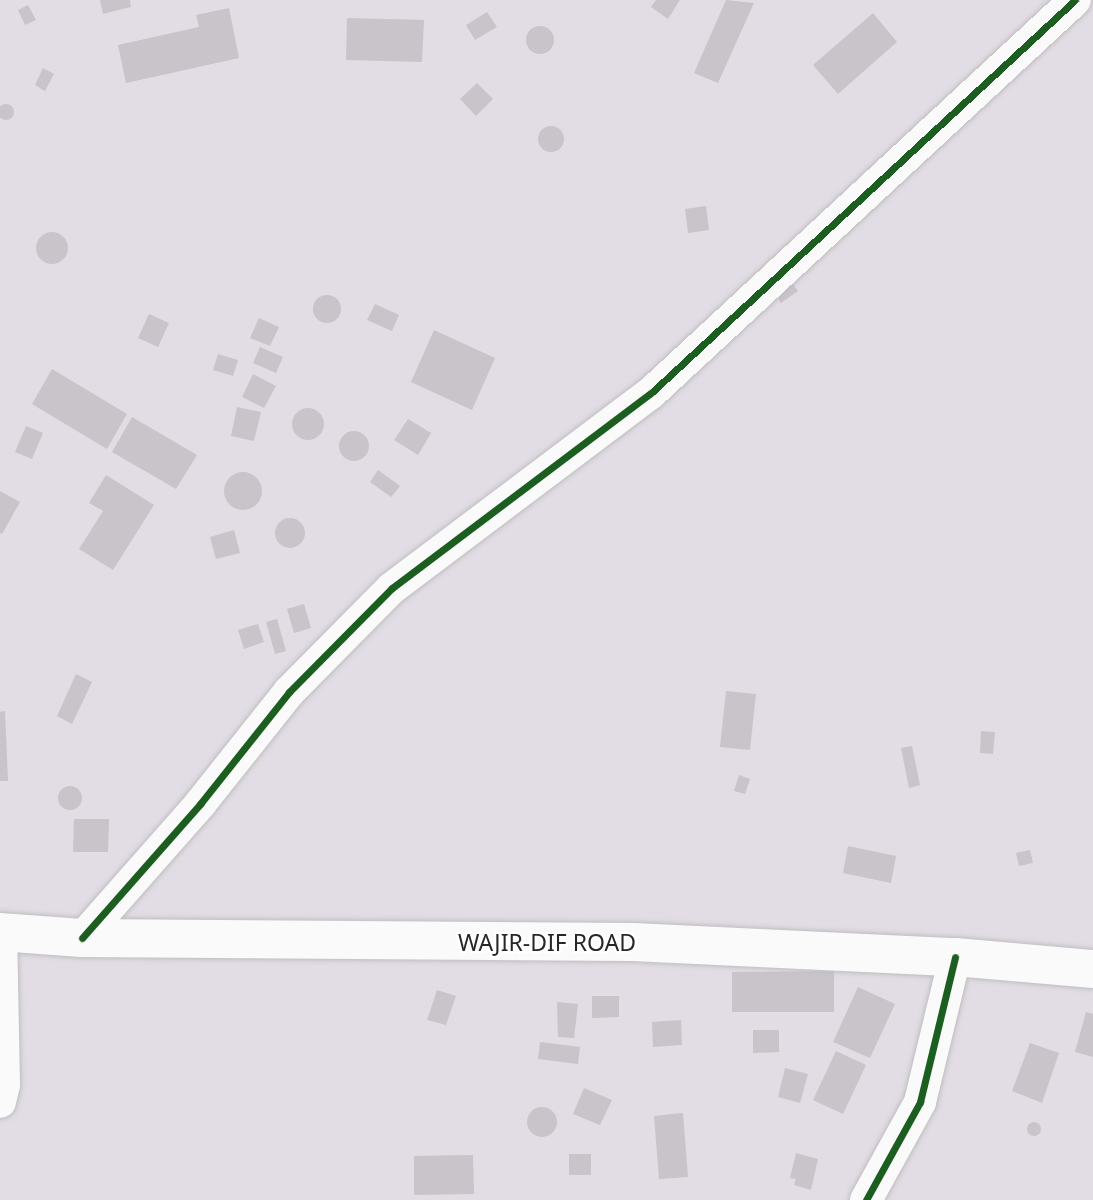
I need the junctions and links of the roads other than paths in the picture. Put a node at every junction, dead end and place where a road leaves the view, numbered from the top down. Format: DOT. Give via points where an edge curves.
graph roads {
  1 [pos="1075,0"];
  2 [pos="0,932"];
  3 [pos="82,938"];
  4 [pos="955,957"];
  5 [pos="1093,969"];
  6 [pos="0,1102"];
  7 [pos="866,1200"];
  1 -- 3 [label="street" via="650,393 392,588 289,692 200,804"];
  2 -- 3 [label="main road, WAJIR-DIF ROAD"];
  2 -- 6 [label="street" via="4,1086"];
  3 -- 4 [label="main road, WAJIR-DIF ROAD" via="633,942"];
  4 -- 5 [label="main road, WAJIR-DIF ROAD"];
  4 -- 7 [label="street" via="920,1102"];
}
